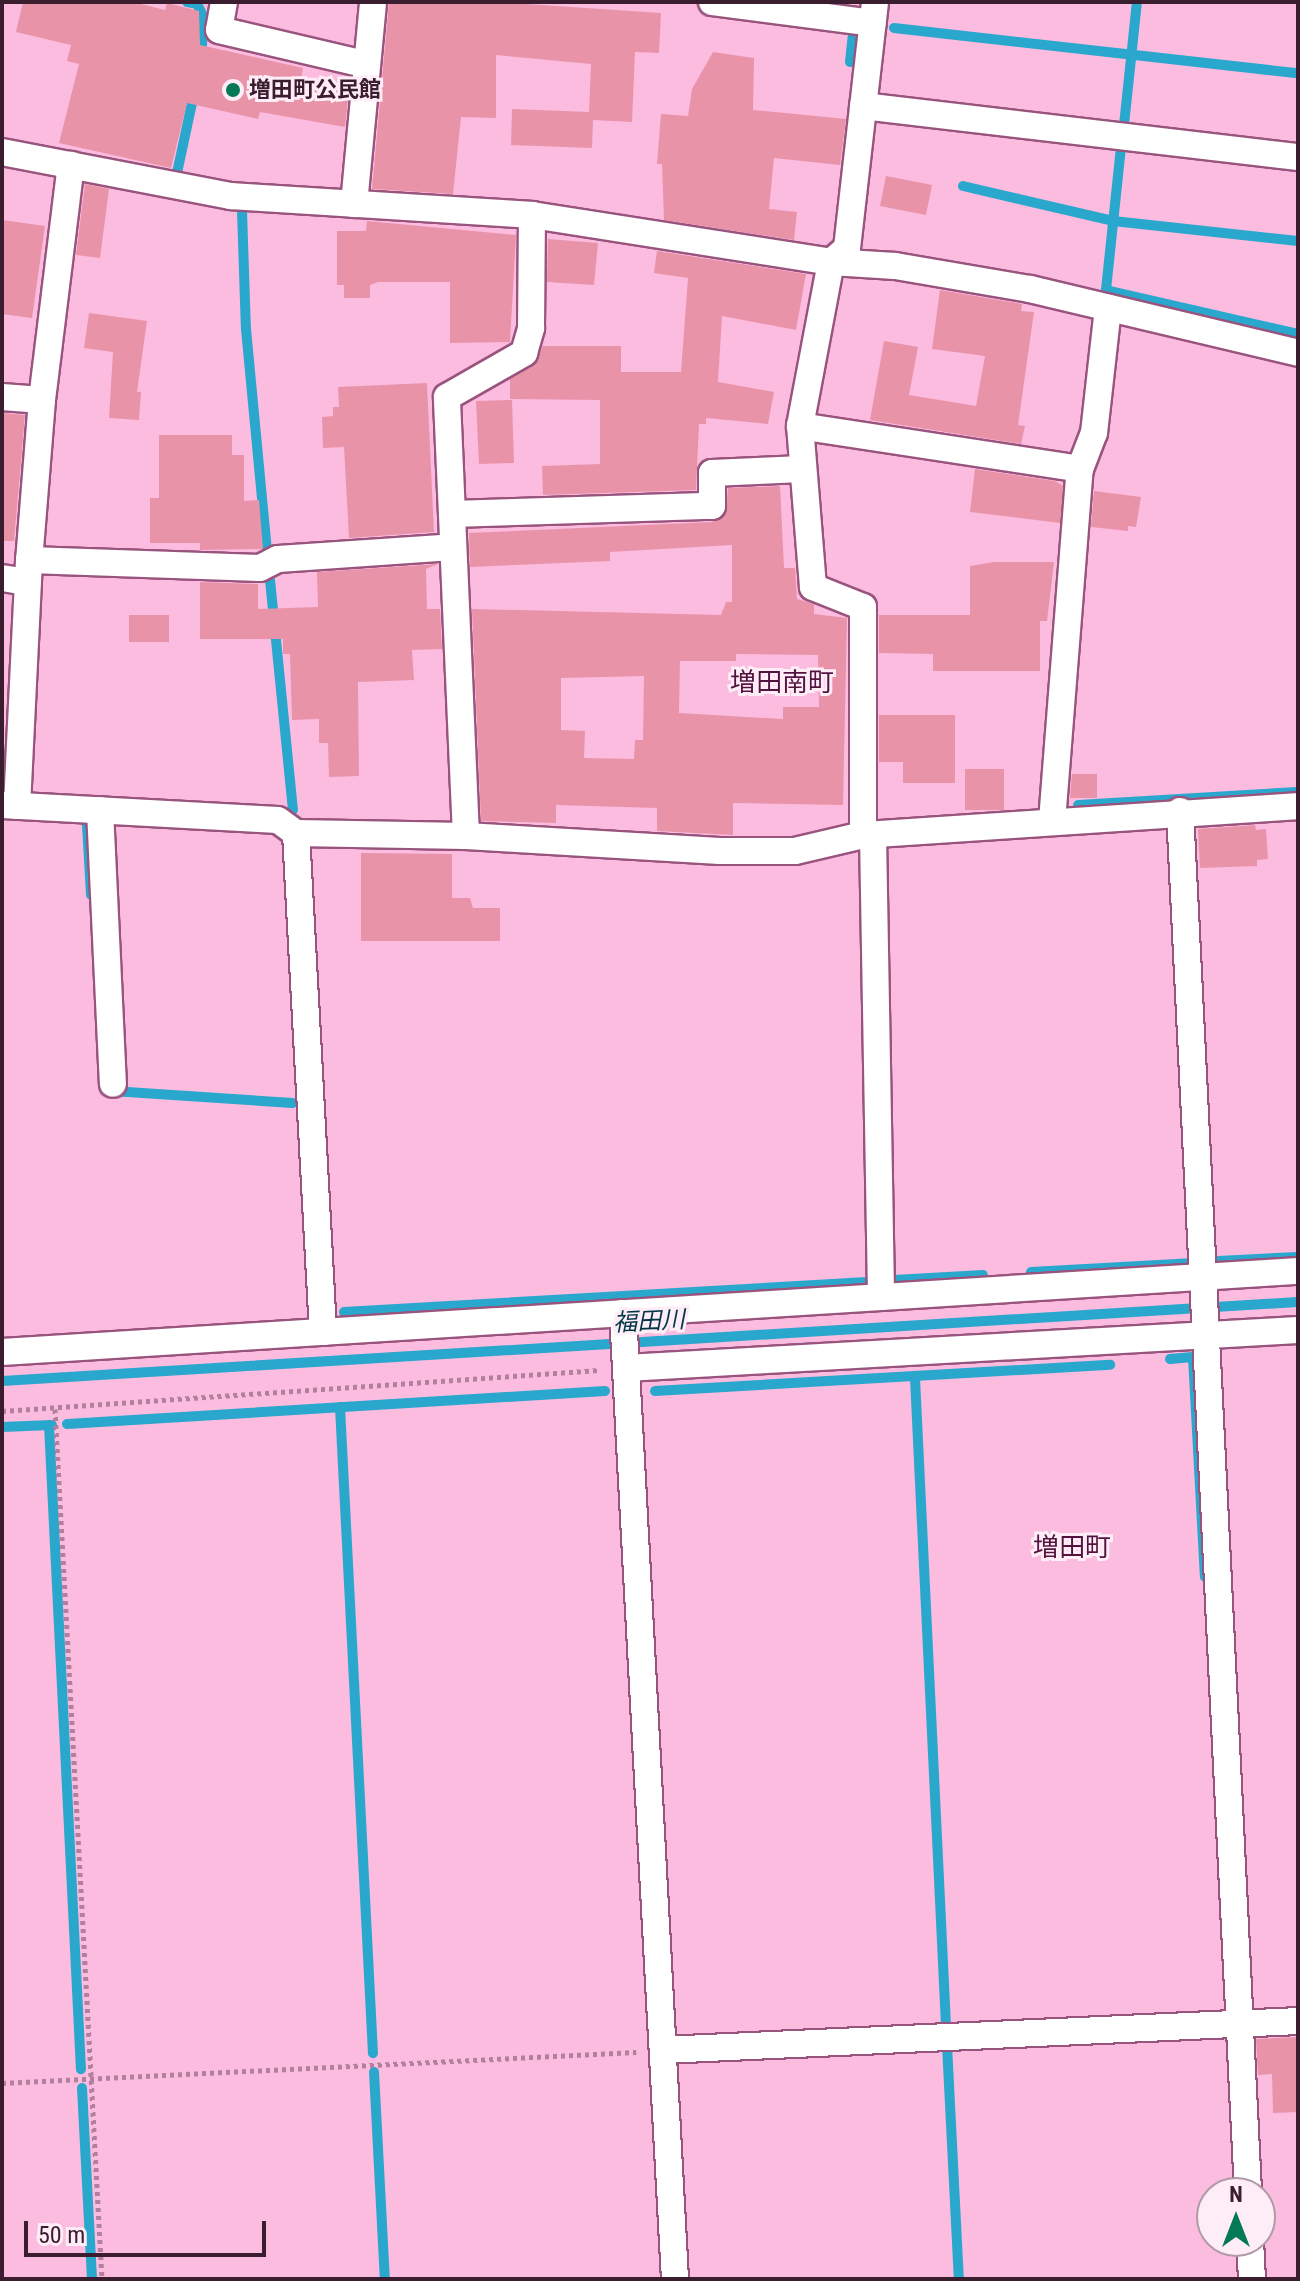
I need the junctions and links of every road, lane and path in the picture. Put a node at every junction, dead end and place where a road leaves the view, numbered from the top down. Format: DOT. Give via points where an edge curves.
graph roads {
  1 [pos="224,2"];
  2 [pos="373,2"];
  3 [pos="712,2"];
  4 [pos="874,12"];
  5 [pos="364,64"];
  6 [pos="863,106"];
  7 [pos="2,152"];
  8 [pos="1298,157"];
  9 [pos="71,165"];
  10 [pos="354,204"];
  11 [pos="532,215"];
  12 [pos="831,262"];
  13 [pos="1108,308"];
  14 [pos="1298,353"];
  15 [pos="2,397"];
  16 [pos="42,400"];
  17 [pos="800,426"];
  18 [pos="802,469"];
  19 [pos="1080,469"];
  20 [pos="452,514"];
  21 [pos="453,547"];
  22 [pos="20,573"];
  23 [pos="10,805"];
  24 [pos="1298,806"];
  25 [pos="100,810"];
  26 [pos="1180,811"];
  27 [pos="1052,821"];
  28 [pos="296,833"];
  29 [pos="868,835"];
  30 [pos="466,836"];
  31 [pos="113,1084"];
  32 [pos="1298,1271"];
  33 [pos="1203,1282"];
  34 [pos="881,1297"];
  35 [pos="623,1321"];
  36 [pos="1206,1328"];
  37 [pos="1298,1330"];
  38 [pos="323,1332"];
  39 [pos="2,1352"];
  40 [pos="626,1364"];
  41 [pos="55,1409"];
  42 [pos="2,1411"];
  43 [pos="1298,2021"];
  44 [pos="1240,2024"];
  45 [pos="663,2050"];
  46 [pos="91,2078"];
  47 [pos="2,2083"];
  48 [pos="1247,2177"];
  49 [pos="1251,2257"];
  50 [pos="102,2279"];
  51 [pos="675,2279"];
  52 [pos="1252,2279"];
  1 -- 5 [label="street" via="219,30"];
  2 -- 5 [label="street"];
  3 -- 4 [label="street"];
  4 -- 6 [label="street"];
  5 -- 10 [label="street"];
  6 -- 8 [label="street"];
  6 -- 12 [label="street" via="847,248"];
  7 -- 9 [label="street"];
  9 -- 10 [label="street" via="231,196"];
  9 -- 16 [label="street"];
  10 -- 11 [label="street"];
  11 -- 12 [label="street"];
  11 -- 20 [label="street" via="531,328 524,353 447,397"];
  12 -- 13 [label="street" via="895,266"];
  12 -- 17 [label="street"];
  13 -- 14 [label="street"];
  13 -- 19 [label="street" via="1094,433"];
  15 -- 16 [label="street"];
  16 -- 22 [label="street"];
  17 -- 18 [label="street"];
  17 -- 19 [label="street"];
  18 -- 20 [label="street" via="712,473 712,506"];
  18 -- 29 [label="street" via="813,587 863,607"];
  19 -- 27 [label="street"];
  20 -- 21 [label="street"];
  21 -- 22 [label="street" via="278,559 260,568"];
  21 -- 30 [label="street"];
  22 -- 23 [label="street"];
  23 -- 25 [label="street"];
  24 -- 26 [label="street"];
  25 -- 28 [label="street" via="278,820"];
  25 -- 31 [label="street"];
  26 -- 27 [label="street"];
  26 -- 33 [label="street"];
  27 -- 29 [label="street"];
  28 -- 30 [label="street"];
  28 -- 38 [label="street"];
  29 -- 30 [label="street" via="795,851"];
  29 -- 34 [label="street"];
  32 -- 33 [label="street"];
  33 -- 34 [label="street"];
  33 -- 36 [label="street"];
  34 -- 35 [label="street"];
  35 -- 38 [label="street"];
  35 -- 40 [label="street"];
  36 -- 37 [label="street"];
  36 -- 40 [label="street"];
  36 -- 44 [label="street"];
  38 -- 39 [label="street"];
  40 -- 41 [label="path"];
  40 -- 45 [label="street"];
  41 -- 42 [label="path"];
  41 -- 46 [label="path"];
  43 -- 44 [label="street"];
  44 -- 45 [label="street"];
  44 -- 48 [label="street"];
  45 -- 46 [label="path"];
  45 -- 51 [label="street"];
  46 -- 47 [label="path"];
  46 -- 50 [label="path"];
  49 -- 52 [label="street"];
}
